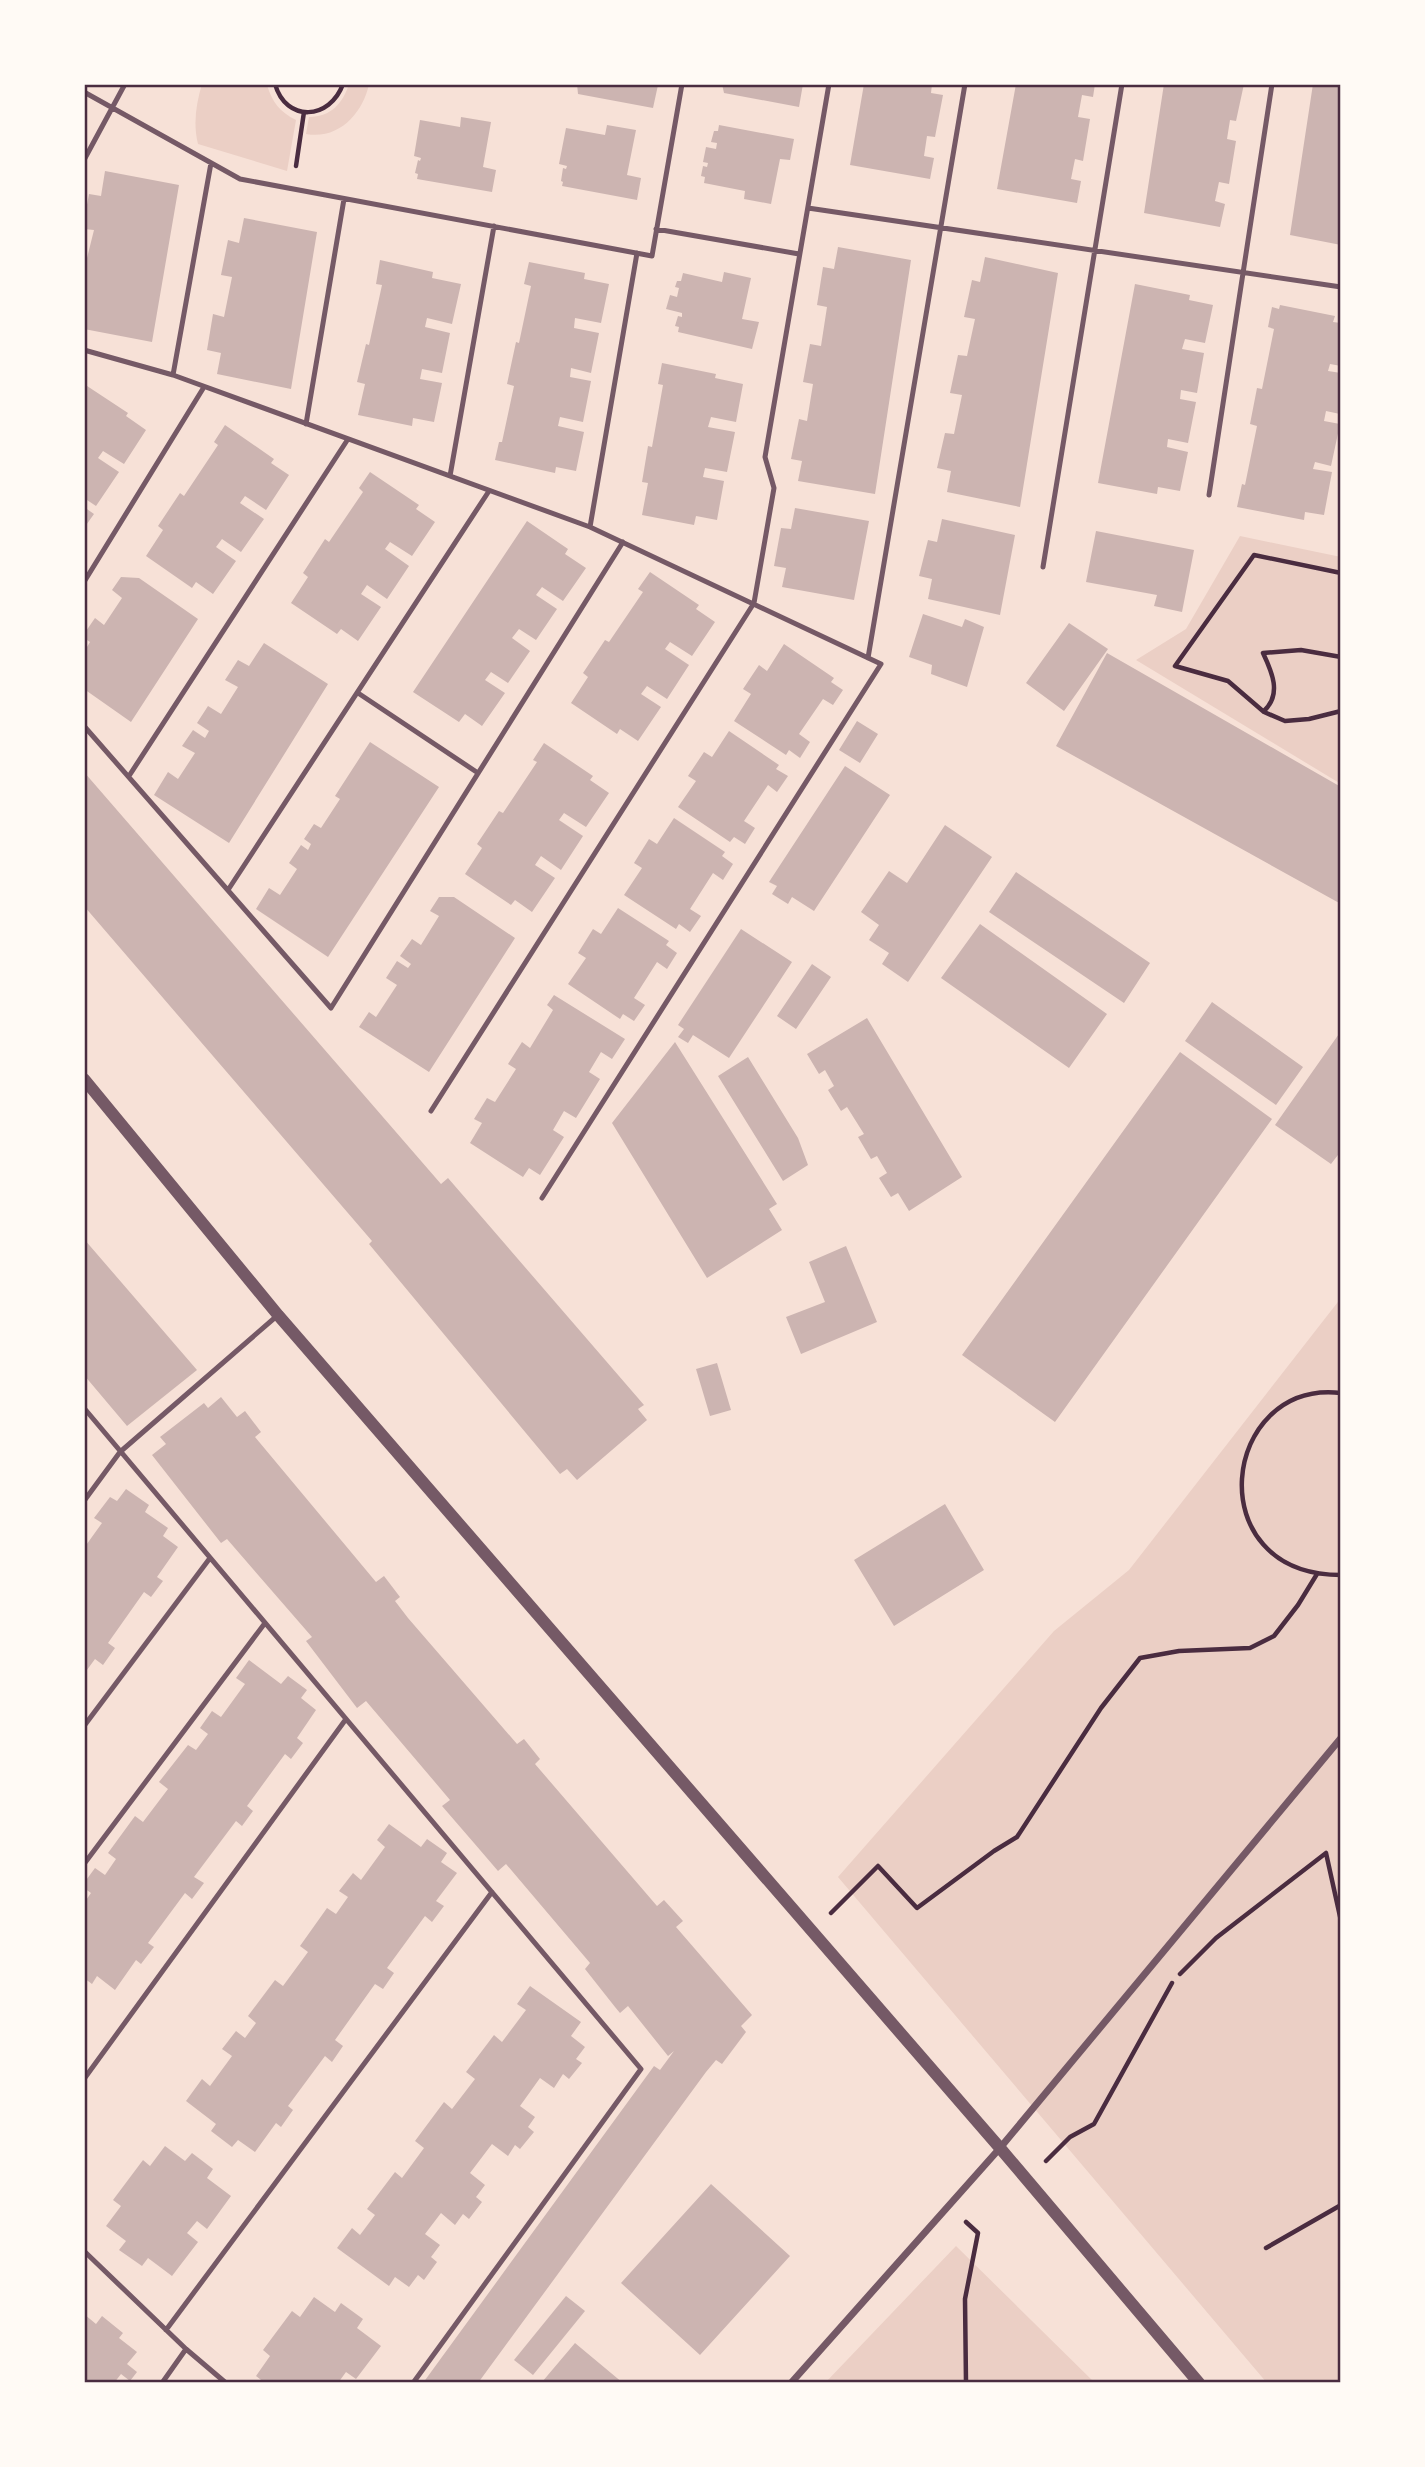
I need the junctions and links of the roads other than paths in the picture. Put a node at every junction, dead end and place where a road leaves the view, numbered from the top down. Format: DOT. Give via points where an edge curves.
graph roads {
  1 [pos="125,84"];
  2 [pos="682,84"];
  3 [pos="829,84"];
  4 [pos="965,84"];
  5 [pos="1122,84"];
  6 [pos="1272,84"];
  7 [pos="84,92"];
  8 [pos="112,108"];
  9 [pos="84,160"];
  10 [pos="211,163"];
  11 [pos="344,199"];
  12 [pos="808,208"];
  13 [pos="494,226"];
  14 [pos="941,228"];
  15 [pos="656,229"];
  16 [pos="1094,250"];
  17 [pos="637,253"];
  18 [pos="799,254"];
  19 [pos="1243,272"];
  20 [pos="1341,287"];
  21 [pos="84,350"];
  22 [pos="173,375"];
  23 [pos="204,387"];
  24 [pos="306,424"];
  25 [pos="348,439"];
  26 [pos="450,476"];
  27 [pos="489,491"];
  28 [pos="1209,495"];
  29 [pos="590,527"];
  30 [pos="623,542"];
  31 [pos="1043,567"];
  32 [pos="84,582"];
  33 [pos="754,603"];
  34 [pos="868,658"];
  35 [pos="358,693"];
  36 [pos="84,726"];
  37 [pos="478,773"];
  38 [pos="128,776"];
  39 [pos="229,890"];
  40 [pos="84,1079"];
  41 [pos="430,1111"];
  42 [pos="542,1198"];
  43 [pos="278,1315"];
  44 [pos="84,1408"];
  45 [pos="120,1452"];
  46 [pos="84,1501"];
  47 [pos="210,1558"];
  48 [pos="265,1623"];
  49 [pos="346,1719"];
  50 [pos="84,1726"];
  51 [pos="1341,1738"];
  52 [pos="84,1864"];
  53 [pos="492,1892"];
  54 [pos="84,2079"];
  55 [pos="1000,2148"];
  56 [pos="84,2251"];
  57 [pos="166,2330"];
  58 [pos="186,2349"];
  59 [pos="162,2383"];
  60 [pos="226,2383"];
  61 [pos="413,2383"];
  62 [pos="791,2383"];
  63 [pos="1199,2383"];
  1 -- 8 [label="lane"];
  2 -- 15 [label="lane"];
  3 -- 12 [label="lane"];
  4 -- 14 [label="lane"];
  5 -- 16 [label="lane"];
  6 -- 19 [label="lane"];
  7 -- 8 [label="lane"];
  8 -- 9 [label="lane"];
  8 -- 10 [label="lane"];
  10 -- 11 [label="lane" via="240,179"];
  10 -- 22 [label="lane"];
  11 -- 13 [label="lane"];
  11 -- 24 [label="lane"];
  12 -- 14 [label="lane"];
  12 -- 18 [label="lane"];
  13 -- 17 [label="lane"];
  13 -- 26 [label="lane"];
  14 -- 16 [label="lane"];
  14 -- 34 [label="lane"];
  15 -- 17 [label="lane" via="652,256"];
  15 -- 18 [label="lane"];
  16 -- 19 [label="lane"];
  16 -- 31 [label="lane"];
  17 -- 29 [label="lane"];
  18 -- 33 [label="lane" via="765,457 774,488"];
  19 -- 20 [label="lane"];
  19 -- 28 [label="lane"];
  21 -- 22 [label="lane"];
  22 -- 23 [label="lane"];
  23 -- 24 [label="lane"];
  23 -- 32 [label="lane"];
  24 -- 25 [label="lane"];
  25 -- 26 [label="lane"];
  25 -- 38 [label="lane"];
  26 -- 27 [label="lane"];
  27 -- 29 [label="lane"];
  27 -- 35 [label="lane"];
  29 -- 30 [label="lane"];
  30 -- 33 [label="lane"];
  30 -- 37 [label="lane"];
  33 -- 34 [label="lane"];
  33 -- 41 [label="lane"];
  34 -- 42 [label="lane" via="881,664"];
  35 -- 37 [label="lane"];
  35 -- 39 [label="lane"];
  36 -- 38 [label="lane"];
  37 -- 39 [label="lane" via="331,1008"];
  38 -- 39 [label="lane"];
  40 -- 43 [label="street"];
  43 -- 45 [label="lane"];
  43 -- 55 [label="street"];
  44 -- 45 [label="lane"];
  45 -- 46 [label="lane"];
  45 -- 47 [label="lane"];
  47 -- 48 [label="lane"];
  47 -- 50 [label="lane"];
  48 -- 49 [label="lane"];
  48 -- 52 [label="lane"];
  49 -- 53 [label="lane"];
  49 -- 54 [label="lane"];
  51 -- 55 [label="street"];
  53 -- 57 [label="lane"];
  53 -- 61 [label="lane" via="640,2069"];
  55 -- 62 [label="street"];
  55 -- 63 [label="street"];
  56 -- 57 [label="lane"];
  57 -- 58 [label="lane"];
  58 -- 59 [label="lane"];
  58 -- 60 [label="lane"];
}
